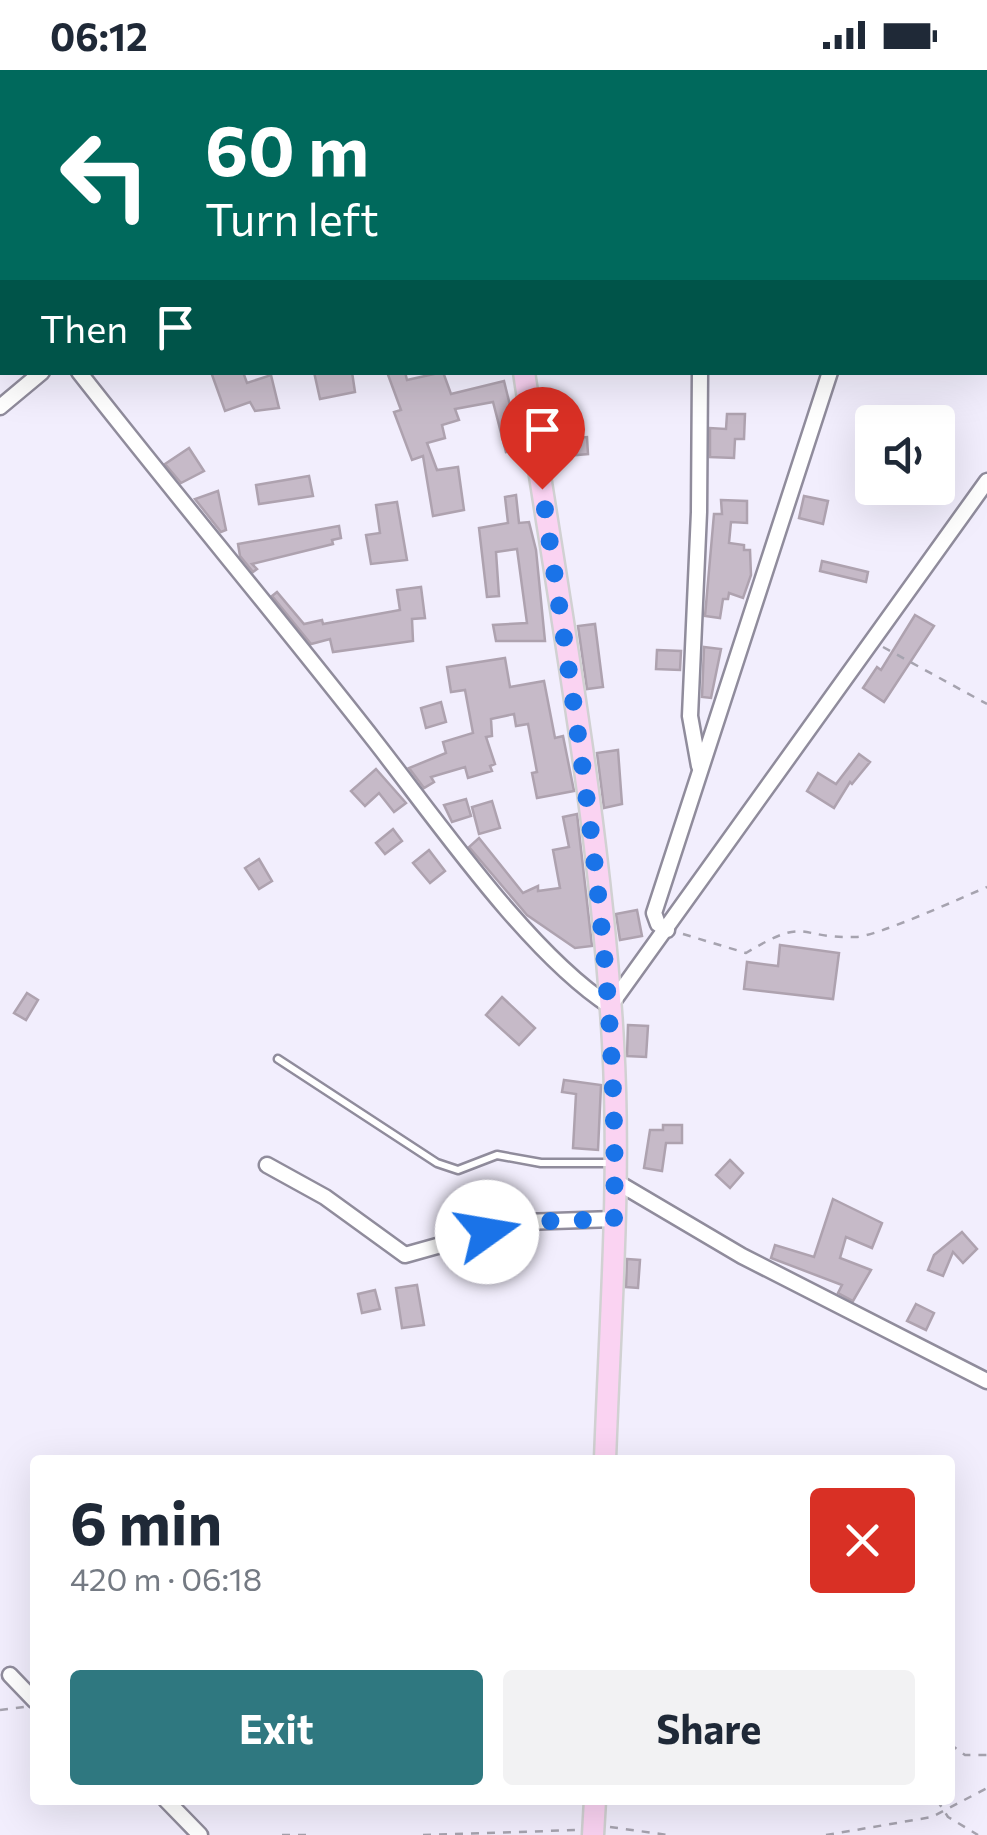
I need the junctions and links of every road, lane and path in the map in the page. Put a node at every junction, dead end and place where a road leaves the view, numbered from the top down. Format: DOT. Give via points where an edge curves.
graph roads {
  1 [pos="38,375"];
  2 [pos="81,375"];
  3 [pos="524,375"];
  4 [pos="700,375"];
  5 [pos="829,375"];
  6 [pos="0,407"];
  7 [pos="986,484"];
  8 [pos="872,641"];
  9 [pos="987,704"];
  10 [pos="699,767"];
  11 [pos="987,887"];
  12 [pos="668,930"];
  13 [pos="610,1006"];
  14 [pos="278,1059"];
  15 [pos="267,1165"];
  16 [pos="614,1172"];
  17 [pos="614,1219"];
  18 [pos="987,1381"];
  19 [pos="605,1455"];
  20 [pos="10,1676"];
  21 [pos="30,1698"];
  22 [pos="30,1704"];
  23 [pos="0,1710"];
  24 [pos="955,1748"];
  25 [pos="987,1755"];
  26 [pos="987,1788"];
  27 [pos="171,1805"];
  28 [pos="595,1805"];
  29 [pos="940,1805"];
  30 [pos="942,1812"];
  31 [pos="594,1832"];
  32 [pos="200,1835"];
  33 [pos="282,1835"];
  34 [pos="313,1835"];
  35 [pos="423,1835"];
  36 [pos="668,1835"];
  37 [pos="826,1835"];
  38 [pos="978,1835"];
  1 -- 6 [label="street"];
  2 -- 13 [label="street" via="511,910"];
  3 -- 13 [label="main road" via="599,879"];
  4 -- 10 [label="street" via="690,716"];
  5 -- 10 [label="street"];
  7 -- 8 [label="street"];
  8 -- 9 [label="path"];
  8 -- 12 [label="street"];
  10 -- 12 [label="street" via="654,913"];
  11 -- 12 [label="path" via="858,937 784,930 746,953"];
  12 -- 13 [label="street"];
  13 -- 16 [label="main road"];
  14 -- 16 [label="lane" via="437,1163 458,1170 496,1155"];
  15 -- 17 [label="street" via="405,1255 523,1222"];
  16 -- 17 [label="main road"];
  16 -- 18 [label="street" via="742,1256"];
  17 -- 19 [label="main road"];
  20 -- 21 [label="street"];
  22 -- 23 [label="path"];
  24 -- 25 [label="path"];
  26 -- 30 [label="path"];
  27 -- 32 [label="street"];
  28 -- 31 [label="main road"];
  29 -- 30 [label="path"];
  30 -- 37 [label="path"];
  30 -- 38 [label="path"];
  31 -- 35 [label="path"];
  31 -- 36 [label="path" via="604,1826"];
  33 -- 34 [label="path"];
}
